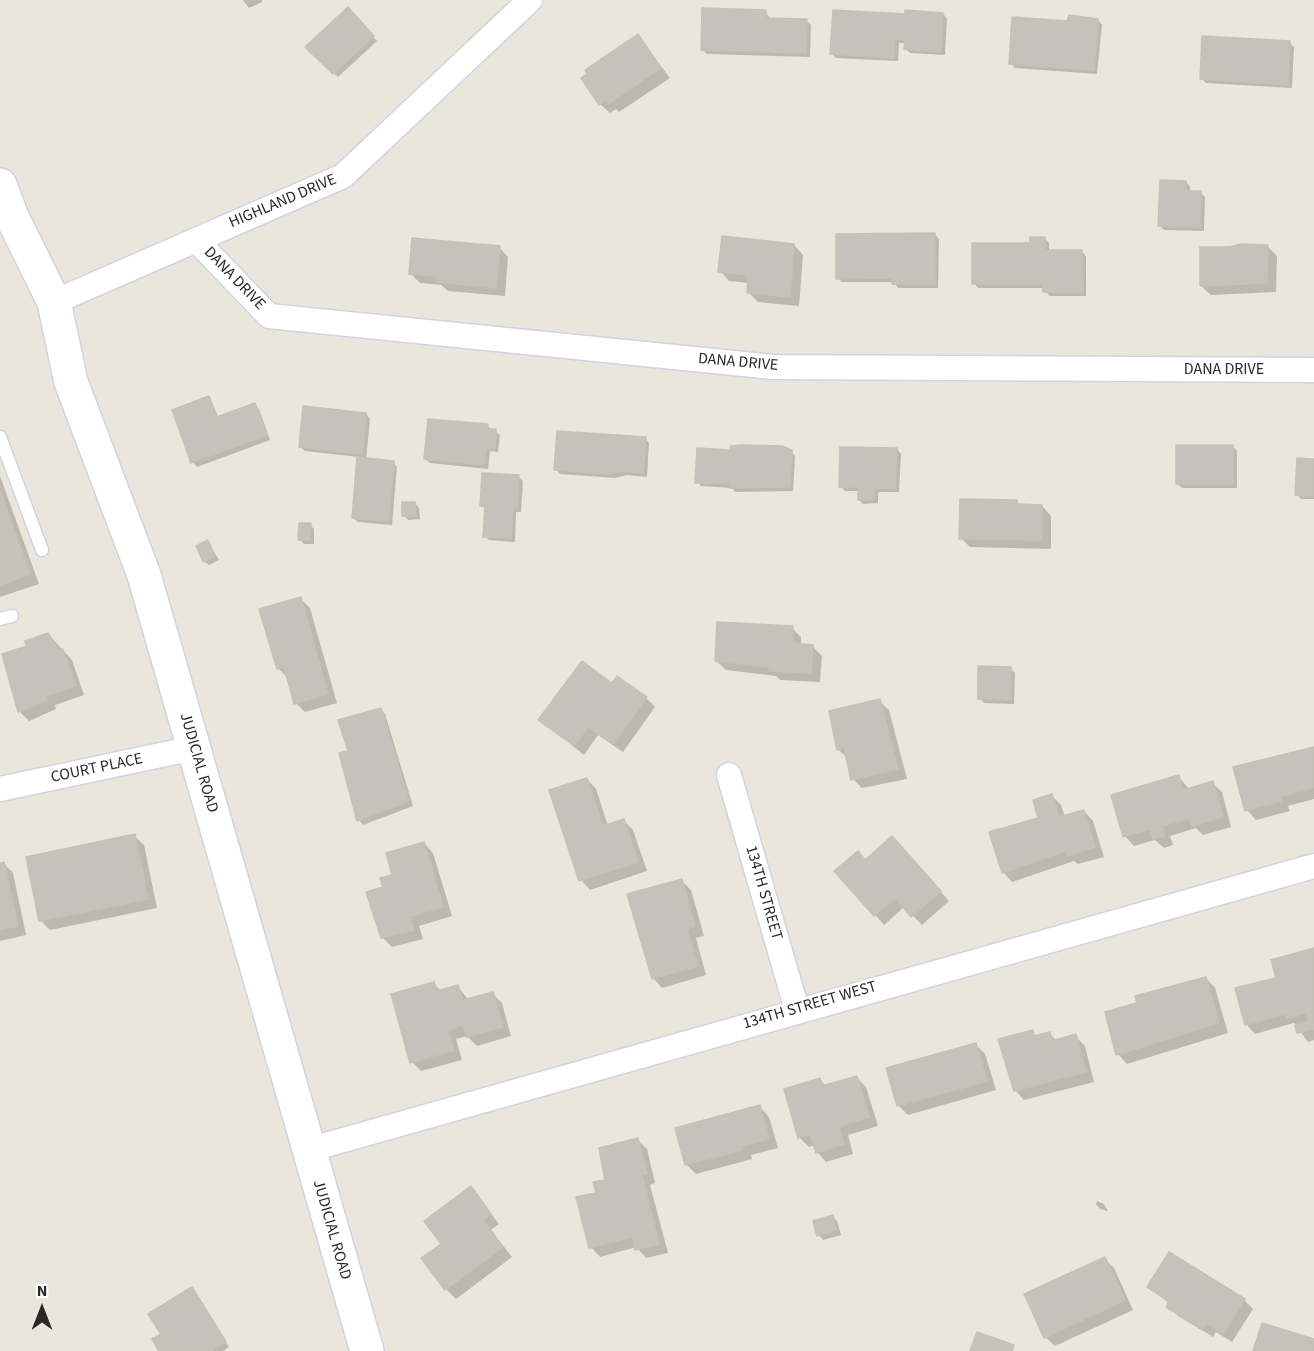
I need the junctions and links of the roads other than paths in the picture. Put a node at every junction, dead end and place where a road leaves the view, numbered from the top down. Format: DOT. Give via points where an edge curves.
graph roads {
  1 [pos="530,0"];
  2 [pos="0,185"];
  3 [pos="196,240"];
  4 [pos="54,302"];
  5 [pos="1314,370"];
  6 [pos="0,437"];
  7 [pos="42,550"];
  8 [pos="194,748"];
  9 [pos="729,775"];
  10 [pos="0,789"];
  11 [pos="1314,866"];
  12 [pos="797,1010"];
  13 [pos="308,1150"];
  14 [pos="367,1351"];
  1 -- 3 [label="street, HIGHLAND DRIVE" via="344,176"];
  2 -- 4 [label="street, JUDICIAL ROAD"];
  3 -- 4 [label="street, HIGHLAND DRIVE"];
  3 -- 5 [label="street, DANA DRIVE" via="269,316 773,367"];
  4 -- 8 [label="street, JUDICIAL ROAD" via="71,382 144,575"];
  6 -- 7 [label="lane"];
  8 -- 10 [label="street, COURT PLACE"];
  8 -- 13 [label="street, JUDICIAL ROAD"];
  9 -- 12 [label="street, 134TH STREET"];
  11 -- 12 [label="street, 134TH STREET WEST"];
  12 -- 13 [label="street, 134TH STREET WEST"];
  13 -- 14 [label="street, JUDICIAL ROAD"];
}
